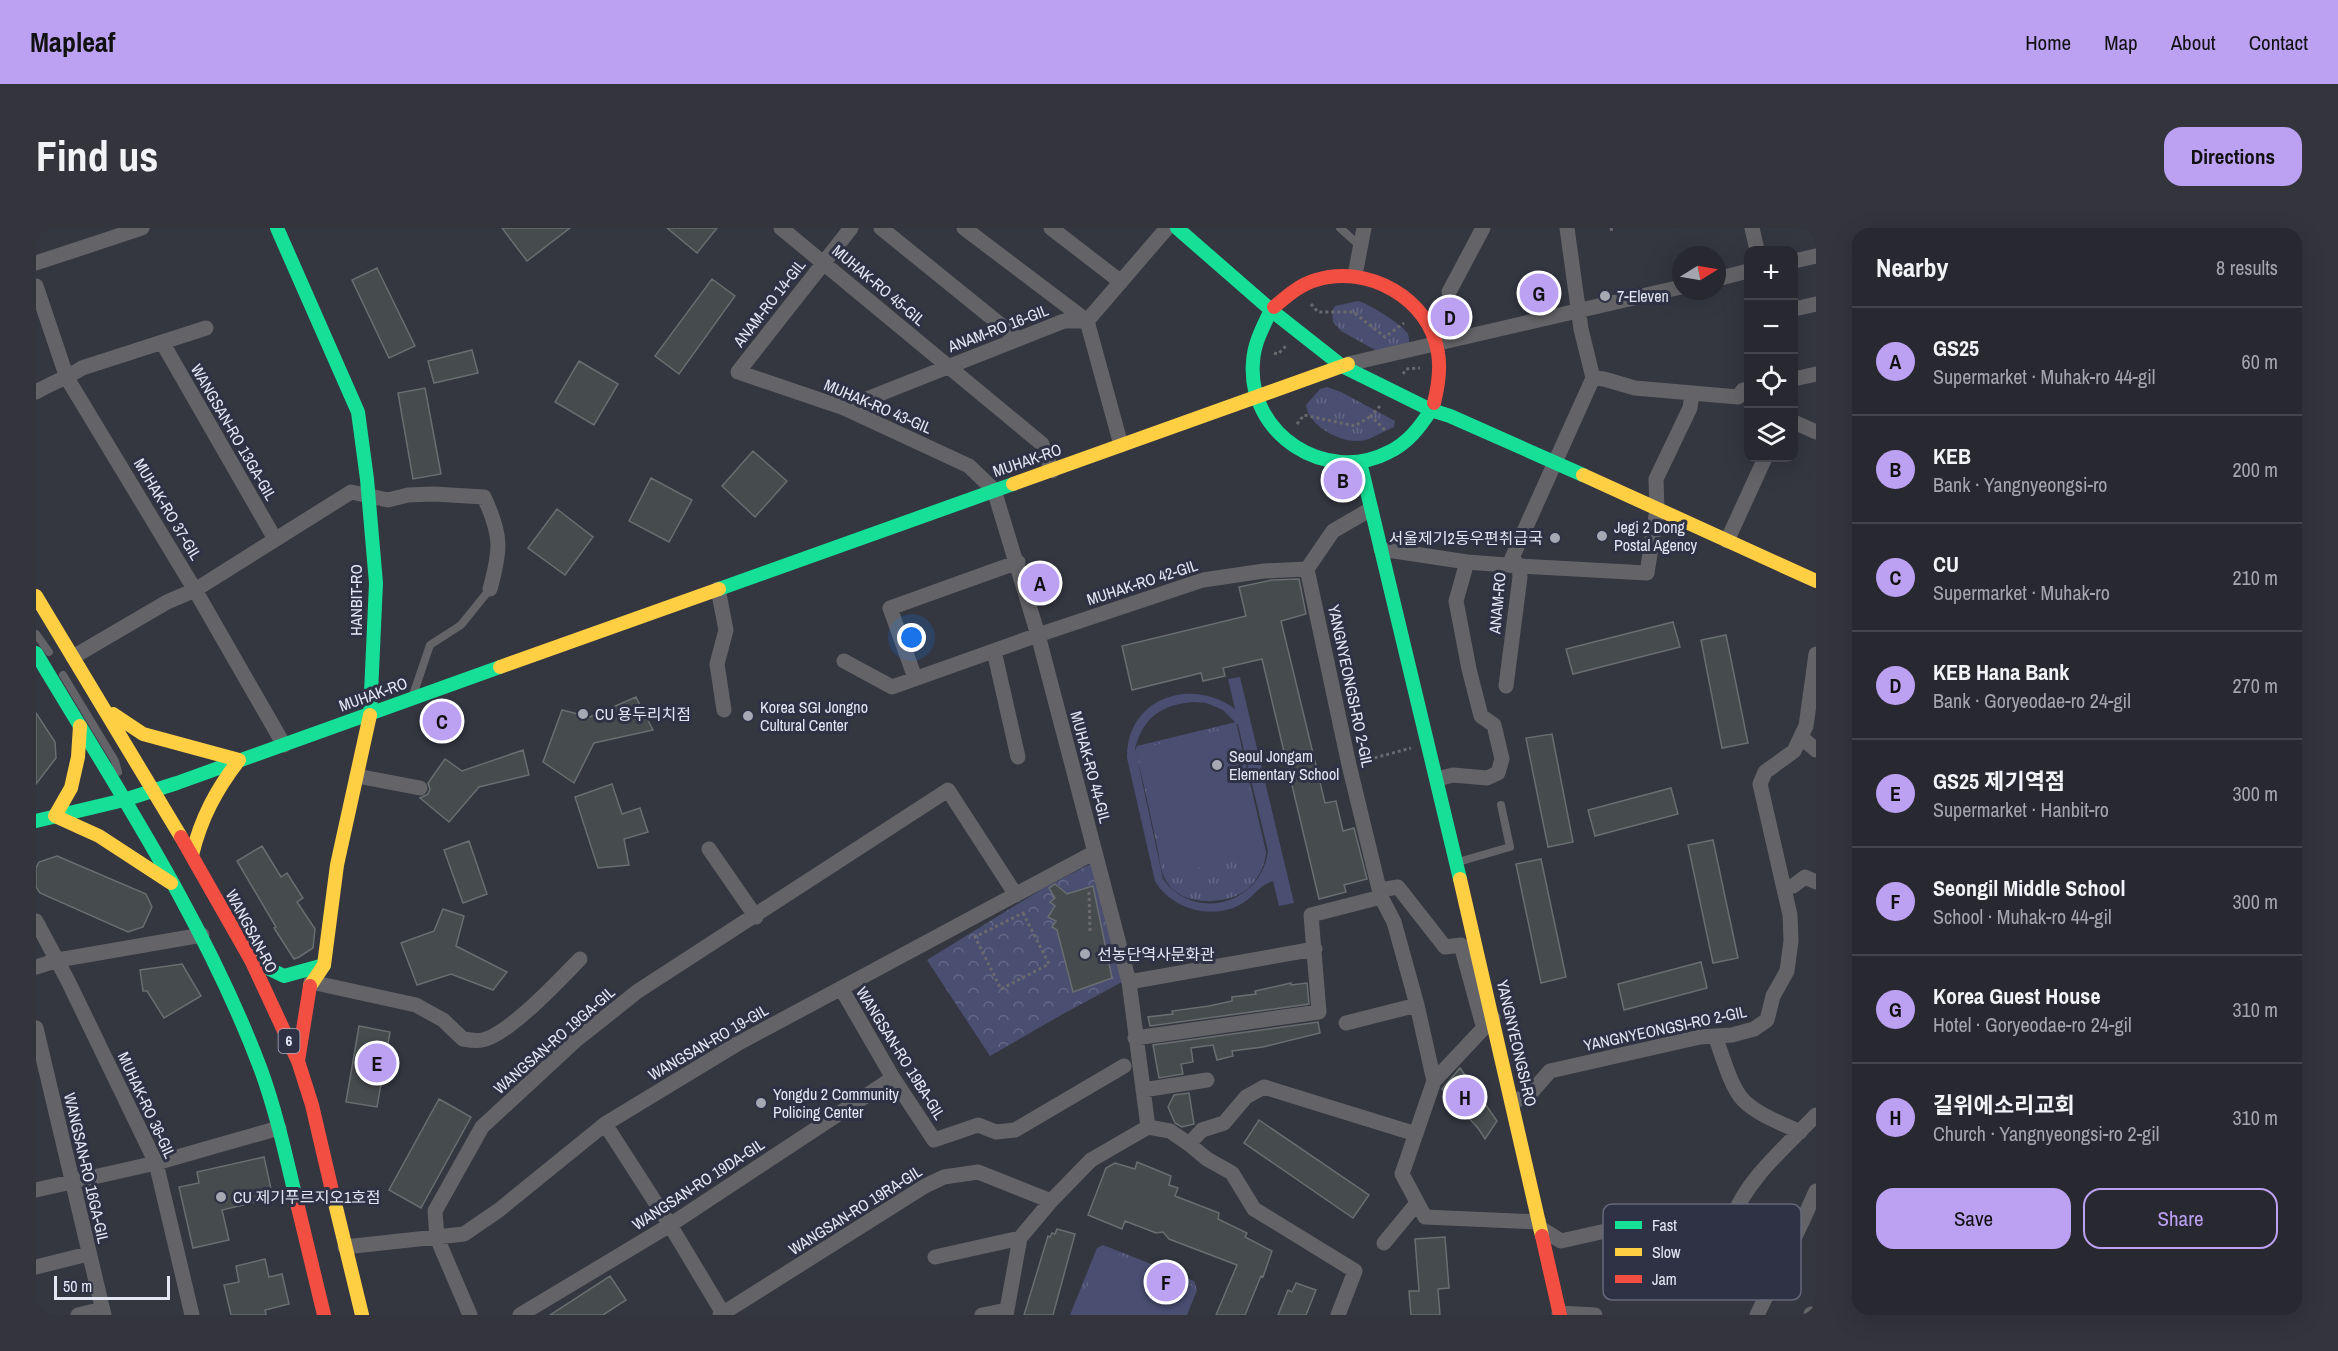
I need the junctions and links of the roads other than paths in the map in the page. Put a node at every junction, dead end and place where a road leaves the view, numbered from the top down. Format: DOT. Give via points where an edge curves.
graph roads {
  1 [pos="142,228"];
  2 [pos="277,228"];
  3 [pos="781,228"];
  4 [pos="851,228"];
  5 [pos="881,228"];
  6 [pos="964,228"];
  7 [pos="1051,228"];
  8 [pos="1167,228"];
  9 [pos="1176,228"];
  10 [pos="1340,228"];
  11 [pos="1364,228"];
  12 [pos="1483,228"];
  13 [pos="1567,228"];
  14 [pos="1752,228"];
  15 [pos="1360,246"];
  16 [pos="1756,246"];
  17 [pos="1816,256"];
  18 [pos="1798,260"];
  19 [pos="824,262"];
  20 [pos="36,263"];
  21 [pos="1744,272"];
  22 [pos="1355,275"];
  23 [pos="1726,277"];
  24 [pos="1120,282"];
  25 [pos="36,286"];
  26 [pos="1672,289"];
  27 [pos="1449,292"];
  28 [pos="1816,304"];
  29 [pos="1798,308"];
  30 [pos="1273,309"];
  31 [pos="1580,310"];
  32 [pos="1087,321"];
  33 [pos="206,328"];
  34 [pos="1018,339"];
  35 [pos="162,342"];
  36 [pos="1436,344"];
  37 [pos="1345,365"];
  38 [pos="949,366"];
  39 [pos="738,372"];
  40 [pos="1816,374"];
  41 [pos="67,378"];
  42 [pos="1593,378"];
  43 [pos="1798,378"];
  44 [pos="36,392"];
  45 [pos="1692,394"];
  46 [pos="1744,396"];
  47 [pos="1255,397"];
  48 [pos="1433,407"];
  49 [pos="844,408"];
  50 [pos="1798,424"];
  51 [pos="1816,432"];
  52 [pos="1121,445"];
  53 [pos="1360,462"];
  54 [pos="1763,462"];
  55 [pos="1556,463"];
  56 [pos="1052,471"];
  57 [pos="994,490"];
  58 [pos="368,494"];
  59 [pos="1371,509"];
  60 [pos="1657,509"];
  61 [pos="275,539"];
  62 [pos="1727,541"];
  63 [pos="1381,549"];
  64 [pos="1018,562"];
  65 [pos="1467,562"];
  66 [pos="1519,566"];
  67 [pos="1307,569"];
  68 [pos="1816,581"];
  69 [pos="718,589"];
  70 [pos="195,590"];
  71 [pos="490,590"];
  72 [pos="36,596"];
  73 [pos="36,634"];
  74 [pos="1038,635"];
  75 [pos="994,651"];
  76 [pos="36,653"];
  77 [pos="1816,654"];
  78 [pos="73,657"];
  79 [pos="844,661"];
  80 [pos="50,671"];
  81 [pos="915,678"];
  82 [pos="1506,686"];
  83 [pos="412,699"];
  84 [pos="106,710"];
  85 [pos="724,710"];
  86 [pos="370,714"];
  87 [pos="80,726"];
  88 [pos="1801,737"];
  89 [pos="284,744"];
  90 [pos="1816,750"];
  91 [pos="1018,757"];
  92 [pos="239,760"];
  93 [pos="357,776"];
  94 [pos="1437,779"];
  95 [pos="420,788"];
  96 [pos="155,791"];
  97 [pos="124,800"];
  98 [pos="1501,805"];
  99 [pos="55,816"];
  100 [pos="36,821"];
  101 [pos="709,849"];
  102 [pos="1095,852"];
  103 [pos="192,855"];
  104 [pos="1457,862"];
  105 [pos="1816,882"];
  106 [pos="175,885"];
  107 [pos="1785,887"];
  108 [pos="1380,894"];
  109 [pos="1016,895"];
  110 [pos="756,917"];
  111 [pos="36,921"];
  112 [pos="202,935"];
  113 [pos="1315,949"];
  114 [pos="580,959"];
  115 [pos="58,960"];
  116 [pos="250,960"];
  117 [pos="324,965"];
  118 [pos="36,967"];
  119 [pos="311,982"];
  120 [pos="1128,982"];
  121 [pos="841,988"];
  122 [pos="1417,1005"];
  123 [pos="1346,1023"];
  124 [pos="1488,1023"];
  125 [pos="36,1028"];
  126 [pos="1715,1036"];
  127 [pos="1135,1038"];
  128 [pos="298,1061"];
  129 [pos="1124,1066"];
  130 [pos="893,1078"];
  131 [pos="1207,1080"];
  132 [pos="1434,1081"];
  133 [pos="1143,1090"];
  134 [pos="1512,1102"];
  135 [pos="1816,1115"];
  136 [pos="604,1124"];
  137 [pos="1148,1127"];
  138 [pos="279,1128"];
  139 [pos="1800,1132"];
  140 [pos="1416,1134"];
  141 [pos="1189,1144"];
  142 [pos="156,1163"];
  143 [pos="70,1181"];
  144 [pos="36,1190"];
  145 [pos="1816,1191"];
  146 [pos="1051,1201"];
  147 [pos="1417,1203"];
  148 [pos="1739,1204"];
  149 [pos="1802,1222"];
  150 [pos="670,1225"];
  151 [pos="1540,1225"];
  152 [pos="1603,1232"];
  153 [pos="437,1238"];
  154 [pos="1020,1238"];
  155 [pos="1384,1243"];
  156 [pos="345,1247"];
  157 [pos="88,1254"];
  158 [pos="935,1257"];
  159 [pos="36,1267"];
  160 [pos="1764,1300"];
  161 [pos="103,1312"];
  162 [pos="1007,1312"];
  163 [pos="722,1314"];
  164 [pos="1560,1314"];
  165 [pos="78,1315"];
  166 [pos="192,1315"];
  167 [pos="324,1315"];
  168 [pos="362,1315"];
  169 [pos="470,1315"];
  170 [pos="520,1315"];
  171 [pos="982,1315"];
  172 [pos="1338,1315"];
  173 [pos="1595,1315"];
  174 [pos="1757,1315"];
  1 -- 20 [label="street"];
  2 -- 58 [label="main road, HANBIT-RO" via="358,412"];
  3 -- 19 [label="street, MUHAK-RO 45-GIL"];
  4 -- 19 [label="street, ANAM-RO 14-GIL"];
  5 -- 34 [label="street"];
  6 -- 32 [label="street"];
  7 -- 24 [label="street"];
  8 -- 24 [label="street"];
  9 -- 30 [label="main road"];
  10 -- 15 [label="lane"];
  11 -- 15 [label="street"];
  12 -- 27 [label="street"];
  13 -- 31 [label="street"];
  14 -- 16 [label="street"];
  15 -- 22 [label="street"];
  17 -- 18 [label="street"];
  19 -- 38 [label="street, MUHAK-RO 45-GIL"];
  19 -- 39 [label="street, ANAM-RO 14-GIL"];
  21 -- 23 [label="street"];
  22 -- 30 [label="main road" via="1328,276 1307,283"];
  22 -- 36 [label="main road" via="1389,285 1420,312"];
  24 -- 32 [label="street"];
  25 -- 41 [label="street, MUHAK-RO 37-GIL"];
  26 -- 31 [label="street"];
  28 -- 29 [label="street"];
  30 -- 37 [label="main road"];
  30 -- 47 [label="main road" via="1258,335 1251,363"];
  31 -- 36 [label="street"];
  31 -- 42 [label="street"];
  32 -- 34 [label="street, ANAM-RO 16-GIL" via="1064,321"];
  32 -- 52 [label="street"];
  33 -- 35 [label="street"];
  34 -- 38 [label="street, ANAM-RO 16-GIL"];
  35 -- 41 [label="street" via="82,368"];
  35 -- 61 [label="street, WANGSAN-RO 13GA-GIL"];
  36 -- 37 [label="street"];
  36 -- 48 [label="main road" via="1440,366"];
  37 -- 47 [label="main road, MUHAK-RO"];
  37 -- 48 [label="main road"];
  38 -- 49 [label="street, ANAM-RO 16-GIL"];
  38 -- 56 [label="street, MUHAK-RO 45-GIL" via="1042,444"];
  39 -- 49 [label="street, MUHAK-RO 43-GIL"];
  40 -- 43 [label="street"];
  41 -- 44 [label="street"];
  41 -- 70 [label="street, MUHAK-RO 37-GIL"];
  42 -- 45 [label="street" via="1635,388"];
  42 -- 55 [label="street, ANAM-RO"];
  45 -- 46 [label="street"];
  45 -- 60 [label="street" via="1690,408 1656,479"];
  47 -- 52 [label="main road, MUHAK-RO"];
  47 -- 53 [label="main road" via="1273,429 1301,452 1325,461"];
  48 -- 53 [label="main road" via="1400,446"];
  48 -- 55 [label="main road"];
  49 -- 57 [label="street, MUHAK-RO 43-GIL" via="969,466"];
  50 -- 51 [label="street"];
  52 -- 56 [label="main road, MUHAK-RO"];
  53 -- 59 [label="main road, YANGNYEONGSI-RO"];
  54 -- 62 [label="street"];
  55 -- 60 [label="main road"];
  55 -- 66 [label="street, ANAM-RO" via="1512,558"];
  56 -- 57 [label="main road, MUHAK-RO"];
  57 -- 64 [label="street, MUHAK-RO 44-GIL"];
  57 -- 69 [label="main road, MUHAK-RO"];
  58 -- 61 [label="street" via="351,492"];
  58 -- 71 [label="street" via="388,500 434,494 484,497 499,541"];
  58 -- 86 [label="main road, HANBIT-RO" via="376,583"];
  59 -- 63 [label="main road, YANGNYEONGSI-RO"];
  59 -- 67 [label="street" via="1333,531"];
  60 -- 62 [label="main road"];
  60 -- 66 [label="street" via="1647,573"];
  61 -- 70 [label="street"];
  62 -- 68 [label="main road"];
  63 -- 65 [label="street"];
  63 -- 94 [label="main road, YANGNYEONGSI-RO"];
  64 -- 74 [label="street, MUHAK-RO 44-GIL"];
  64 -- 81 [label="street" via="890,608"];
  65 -- 66 [label="street"];
  65 -- 94 [label="street" via="1456,601 1481,716 1494,725 1502,759 1498,773 1487,778 1453,775"];
  66 -- 82 [label="street, ANAM-RO"];
  67 -- 74 [label="street, MUHAK-RO 42-GIL" via="1203,580"];
  67 -- 108 [label="street, YANGNYEONGSI-RO 2-GIL"];
  69 -- 83 [label="main road, MUHAK-RO"];
  69 -- 85 [label="street" via="726,630 717,664"];
  70 -- 78 [label="street"];
  70 -- 89 [label="street, MUHAK-RO 37-GIL"];
  71 -- 83 [label="lane" via="461,625 430,645"];
  72 -- 78 [label="main road, WANGSAN-RO / 6"];
  73 -- 80 [label="lane"];
  74 -- 75 [label="street, MUHAK-RO 42-GIL"];
  74 -- 102 [label="street, MUHAK-RO 44-GIL"];
  75 -- 81 [label="street, MUHAK-RO 42-GIL"];
  75 -- 91 [label="street"];
  76 -- 80 [label="main road, 6"];
  77 -- 88 [label="street, YANGNYEONGSI-RO 2-GIL"];
  78 -- 84 [label="main road, WANGSAN-RO / 6"];
  79 -- 81 [label="street, MUHAK-RO 42-GIL" via="892,687"];
  80 -- 87 [label="main road, 6"];
  80 -- 97 [label="lane" via="115,761"];
  83 -- 86 [label="main road, MUHAK-RO"];
  84 -- 92 [label="main road" via="142,734"];
  84 -- 96 [label="main road, WANGSAN-RO / 6"];
  86 -- 89 [label="main road, MUHAK-RO"];
  86 -- 93 [label="main road, HANBIT-RO"];
  87 -- 97 [label="main road, 6"];
  87 -- 99 [label="main road" via="71,788"];
  88 -- 90 [label="street"];
  88 -- 107 [label="street, YANGNYEONGSI-RO 2-GIL" via="1794,751 1765,772 1760,784"];
  89 -- 92 [label="main road, MUHAK-RO"];
  92 -- 96 [label="main road, MUHAK-RO"];
  92 -- 103 [label="main road" via="204,814"];
  93 -- 95 [label="street"];
  93 -- 117 [label="main road, HANBIT-RO" via="337,865"];
  94 -- 104 [label="main road, YANGNYEONGSI-RO"];
  96 -- 97 [label="main road, MUHAK-RO"];
  96 -- 103 [label="main road, WANGSAN-RO / 6"];
  97 -- 99 [label="main road, MUHAK-RO"];
  97 -- 106 [label="main road, 6"];
  98 -- 104 [label="lane" via="1510,847"];
  99 -- 100 [label="main road, MUHAK-RO"];
  99 -- 106 [label="main road" via="99,836"];
  101 -- 110 [label="street"];
  102 -- 109 [label="street, WANGSAN-RO 19-GIL"];
  102 -- 120 [label="street, MUHAK-RO 44-GIL"];
  103 -- 116 [label="main road, WANGSAN-RO / 6"];
  104 -- 124 [label="main road, YANGNYEONGSI-RO"];
  105 -- 107 [label="street" via="1805,877"];
  106 -- 112 [label="main road, 6"];
  107 -- 126 [label="street, YANGNYEONGSI-RO 2-GIL" via="1791,941 1787,970 1773,996 1767,1020 1754,1029"];
  108 -- 113 [label="street" via="1311,915"];
  108 -- 122 [label="street, YANGNYEONGSI-RO 2-GIL" via="1394,922"];
  108 -- 124 [label="street, YANGNYEONGSI-RO" via="1398,887 1445,946 1461,945"];
  109 -- 110 [label="street, WANGSAN-RO 19GA-GIL" via="948,790"];
  109 -- 121 [label="street, WANGSAN-RO 19-GIL"];
  110 -- 153 [label="street, WANGSAN-RO 19GA-GIL" via="638,992 575,1041 482,1127 435,1210"];
  111 -- 115 [label="street, MUHAK-RO 36-GIL"];
  112 -- 115 [label="street"];
  112 -- 138 [label="main road, 6" via="261,1071"];
  113 -- 120 [label="street"];
  113 -- 127 [label="street" via="1319,1012"];
  114 -- 119 [label="street" via="531,1008 483,1040 463,1039 443,1020 416,1005"];
  115 -- 118 [label="street"];
  115 -- 142 [label="street, MUHAK-RO 36-GIL"];
  116 -- 117 [label="main road" via="284,976"];
  116 -- 128 [label="main road, WANGSAN-RO / 6"];
  117 -- 119 [label="main road, HANBIT-RO"];
  119 -- 128 [label="main road, HANBIT-RO"];
  120 -- 127 [label="street, MUHAK-RO 44-GIL"];
  121 -- 130 [label="street, WANGSAN-RO 19BA-GIL"];
  121 -- 136 [label="street, WANGSAN-RO 19-GIL" via="737,1044"];
  122 -- 123 [label="street"];
  122 -- 132 [label="street, YANGNYEONGSI-RO 2-GIL"];
  124 -- 132 [label="street"];
  124 -- 134 [label="main road, YANGNYEONGSI-RO"];
  125 -- 143 [label="street, WANGSAN-RO 16GA-GIL"];
  126 -- 134 [label="street, YANGNYEONGSI-RO 2-GIL" via="1550,1071 1529,1095"];
  126 -- 139 [label="street" via="1742,1099"];
  127 -- 133 [label="street, MUHAK-RO 44-GIL"];
  128 -- 156 [label="main road, WANGSAN-RO / 6"];
  129 -- 130 [label="street, WANGSAN-RO 19BA-GIL" via="1015,1130 996,1132 978,1125 934,1140"];
  130 -- 150 [label="street, WANGSAN-RO 19DA-GIL"];
  131 -- 133 [label="street"];
  132 -- 140 [label="street"];
  133 -- 137 [label="street, MUHAK-RO 44-GIL"];
  134 -- 151 [label="main road, YANGNYEONGSI-RO"];
  135 -- 139 [label="street"];
  136 -- 150 [label="street"];
  136 -- 153 [label="street, WANGSAN-RO 19-GIL" via="464,1234"];
  137 -- 141 [label="street" via="1170,1131"];
  137 -- 146 [label="street" via="1091,1160"];
  138 -- 142 [label="street"];
  138 -- 167 [label="main road, 6"];
  139 -- 148 [label="street" via="1765,1166"];
  140 -- 141 [label="street" via="1264,1087 1246,1097 1224,1123 1202,1130"];
  140 -- 147 [label="street" via="1402,1174"];
  141 -- 172 [label="street" via="1232,1173 1254,1209 1355,1271"];
  142 -- 143 [label="street"];
  142 -- 166 [label="street, MUHAK-RO 36-GIL"];
  143 -- 144 [label="street"];
  143 -- 157 [label="street, WANGSAN-RO 16GA-GIL"];
  145 -- 149 [label="street"];
  146 -- 154 [label="street"];
  146 -- 163 [label="street, WANGSAN-RO 19RA-GIL" via="978,1172 944,1177"];
  147 -- 151 [label="street" via="1425,1217"];
  147 -- 155 [label="street"];
  150 -- 163 [label="street"];
  150 -- 170 [label="street, WANGSAN-RO 19DA-GIL"];
  151 -- 152 [label="street" via="1561,1241"];
  151 -- 164 [label="main road, YANGNYEONGSI-RO"];
  153 -- 156 [label="street, WANGSAN-RO 19-GIL"];
  153 -- 169 [label="street"];
  154 -- 158 [label="street"];
  154 -- 162 [label="street"];
  156 -- 168 [label="main road, WANGSAN-RO / 6"];
  157 -- 159 [label="street"];
  157 -- 161 [label="street, WANGSAN-RO 16GA-GIL"];
  160 -- 174 [label="street"];
  161 -- 165 [label="street"];
  162 -- 171 [label="street"];
  164 -- 173 [label="street"];
}
